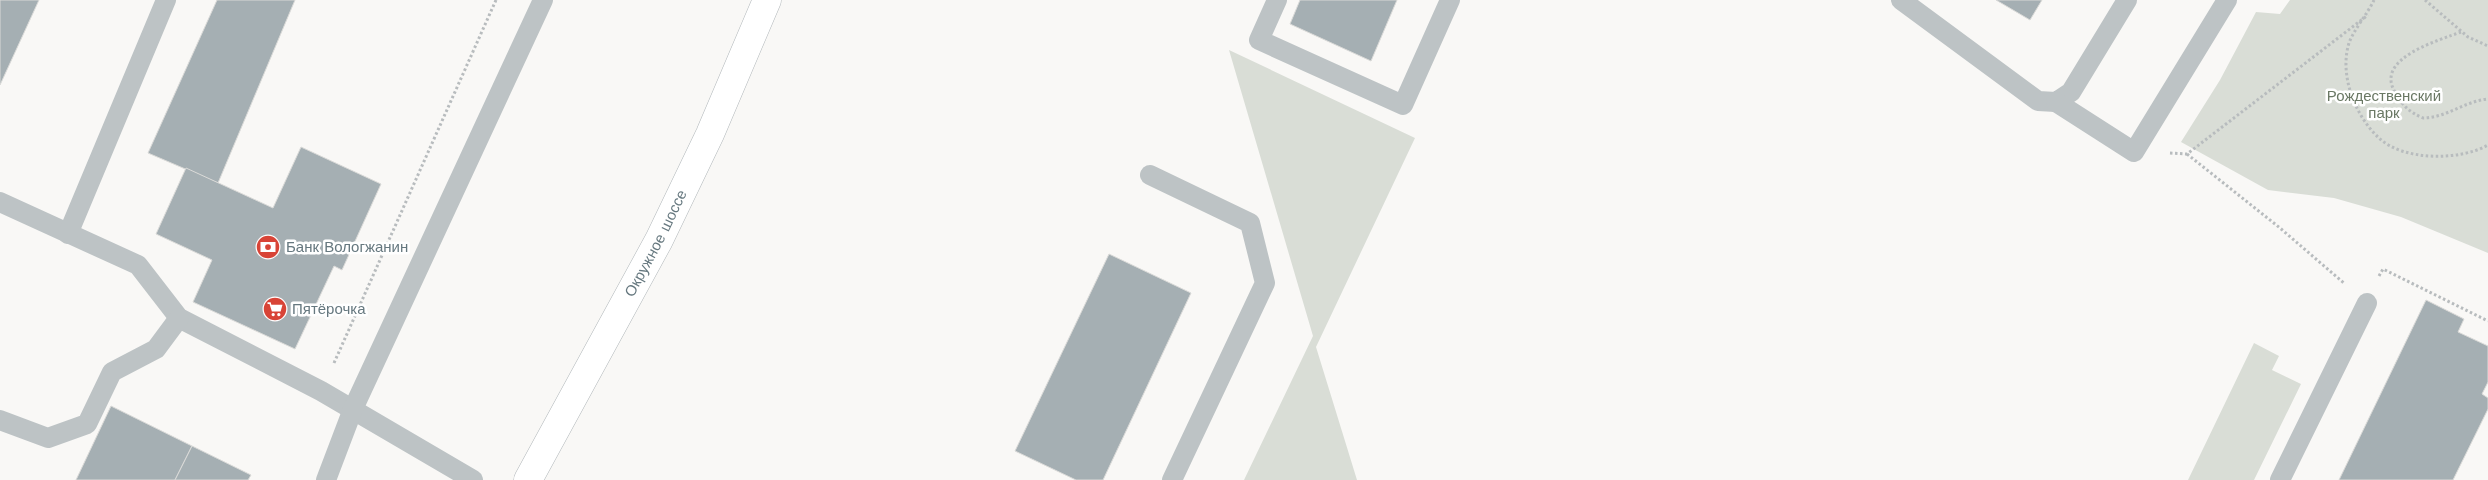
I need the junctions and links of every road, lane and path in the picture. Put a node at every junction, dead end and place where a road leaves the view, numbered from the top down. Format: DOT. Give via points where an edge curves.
graph roads {
  1 [pos="166,0"];
  2 [pos="496,0"];
  3 [pos="543,0"];
  4 [pos="767,0"];
  5 [pos="1278,0"];
  6 [pos="1450,0"];
  7 [pos="1901,0"];
  8 [pos="2126,0"];
  9 [pos="2228,0"];
  10 [pos="2374,0"];
  11 [pos="2425,0"];
  12 [pos="2368,15"];
  13 [pos="2461,32"];
  14 [pos="2488,46"];
  15 [pos="2488,99"];
  16 [pos="2056,102"];
  17 [pos="2488,145"];
  18 [pos="2134,152"];
  19 [pos="2187,154"];
  20 [pos="1150,175"];
  21 [pos="0,202"];
  22 [pos="68,234"];
  23 [pos="2366,303"];
  24 [pos="179,318"];
  25 [pos="2488,321"];
  26 [pos="321,391"];
  27 [pos="353,410"];
  28 [pos="0,420"];
  29 [pos="326,480"];
  30 [pos="473,480"];
  31 [pos="528,480"];
  32 [pos="1172,480"];
  33 [pos="2280,480"];
  1 -- 22 [label="lane"];
  2 -- 26 [label="path"];
  3 -- 27 [label="lane"];
  4 -- 31 [label="main road, Окружное шоссе" via="710,134 659,240"];
  5 -- 6 [label="lane" via="1259,40 1403,105"];
  7 -- 16 [label="lane" via="2038,101"];
  8 -- 16 [label="lane" via="2071,92"];
  9 -- 18 [label="lane"];
  10 -- 12 [label="path"];
  11 -- 13 [label="path"];
  12 -- 17 [label="path" via="2349,42 2347,70 2351,96 2379,138 2418,155 2461,154"];
  12 -- 19 [label="path"];
  13 -- 14 [label="path"];
  13 -- 15 [label="path" via="2415,49 2400,60 2394,68 2393,88 2404,108 2423,118 2444,114 2468,102"];
  16 -- 18 [label="lane"];
  18 -- 19 [label="path"];
  19 -- 23 [label="path" via="2280,228"];
  20 -- 32 [label="lane" via="1250,222 1265,283"];
  21 -- 22 [label="lane"];
  22 -- 24 [label="lane" via="138,266"];
  23 -- 25 [label="path" via="2383,270"];
  23 -- 33 [label="lane"];
  24 -- 26 [label="lane"];
  24 -- 28 [label="lane" via="156,349 112,372 87,424 48,438"];
  26 -- 27 [label="lane"];
  27 -- 29 [label="lane"];
  27 -- 30 [label="lane"];
}
